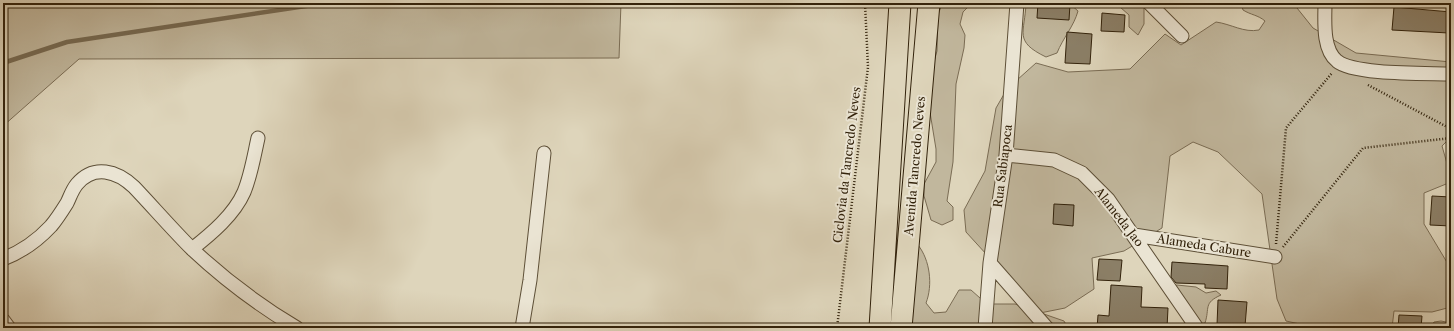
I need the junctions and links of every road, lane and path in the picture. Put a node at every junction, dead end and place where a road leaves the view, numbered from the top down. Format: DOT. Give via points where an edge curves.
graph roads {
  1 [pos="865,3"];
  2 [pos="900,3"];
  3 [pos="929,3"];
  4 [pos="1017,3"];
  5 [pos="1149,3"];
  6 [pos="1325,3"];
  7 [pos="1182,36"];
  8 [pos="1336,68"];
  9 [pos="1451,74"];
  10 [pos="1363,82"];
  11 [pos="1451,129"];
  12 [pos="258,138"];
  13 [pos="1451,138"];
  14 [pos="544,153"];
  15 [pos="1006,155"];
  16 [pos="1134,234"];
  17 [pos="192,249"];
  18 [pos="1275,257"];
  19 [pos="3,259"];
  20 [pos="990,263"];
  21 [pos="3,320"];
  22 [pos="9,328"];
  23 [pos="297,328"];
  24 [pos="522,328"];
  25 [pos="837,328"];
  26 [pos="880,328"];
  27 [pos="901,328"];
  28 [pos="985,328"];
  29 [pos="1047,328"];
  30 [pos="1197,328"];
  1 -- 25 [label="path, Ciclovia da Tancredo Neves" via="868,67"];
  2 -- 26 [label="main road, Avenida Tancredo Neves"];
  3 -- 27 [label="main road, Avenida Tancredo Neves"];
  4 -- 15 [label="street, Rua Sabiapoca"];
  5 -- 7 [label="street"];
  6 -- 9 [label="street" via="1325,28 1329,48 1336,61 1352,68"];
  8 -- 18 [label="path" via="1286,128"];
  10 -- 11 [label="path"];
  12 -- 17 [label="street" via="248,178 238,202 209,235"];
  13 -- 18 [label="path" via="1363,148"];
  14 -- 24 [label="street"];
  15 -- 16 [label="street, Alameda Jao" via="1054,160 1082,173 1108,199"];
  15 -- 20 [label="street, Rua Sabiapoca"];
  16 -- 18 [label="street, Alameda Cabure"];
  16 -- 30 [label="street, Alameda Jao"];
  17 -- 19 [label="street" via="124,177 104,172 93,174 77,184 50,227 24,249"];
  17 -- 23 [label="street" via="231,282"];
  20 -- 28 [label="street, Rua Sabiapoca"];
  20 -- 29 [label="street"];
  21 -- 22 [label="street"];
}
